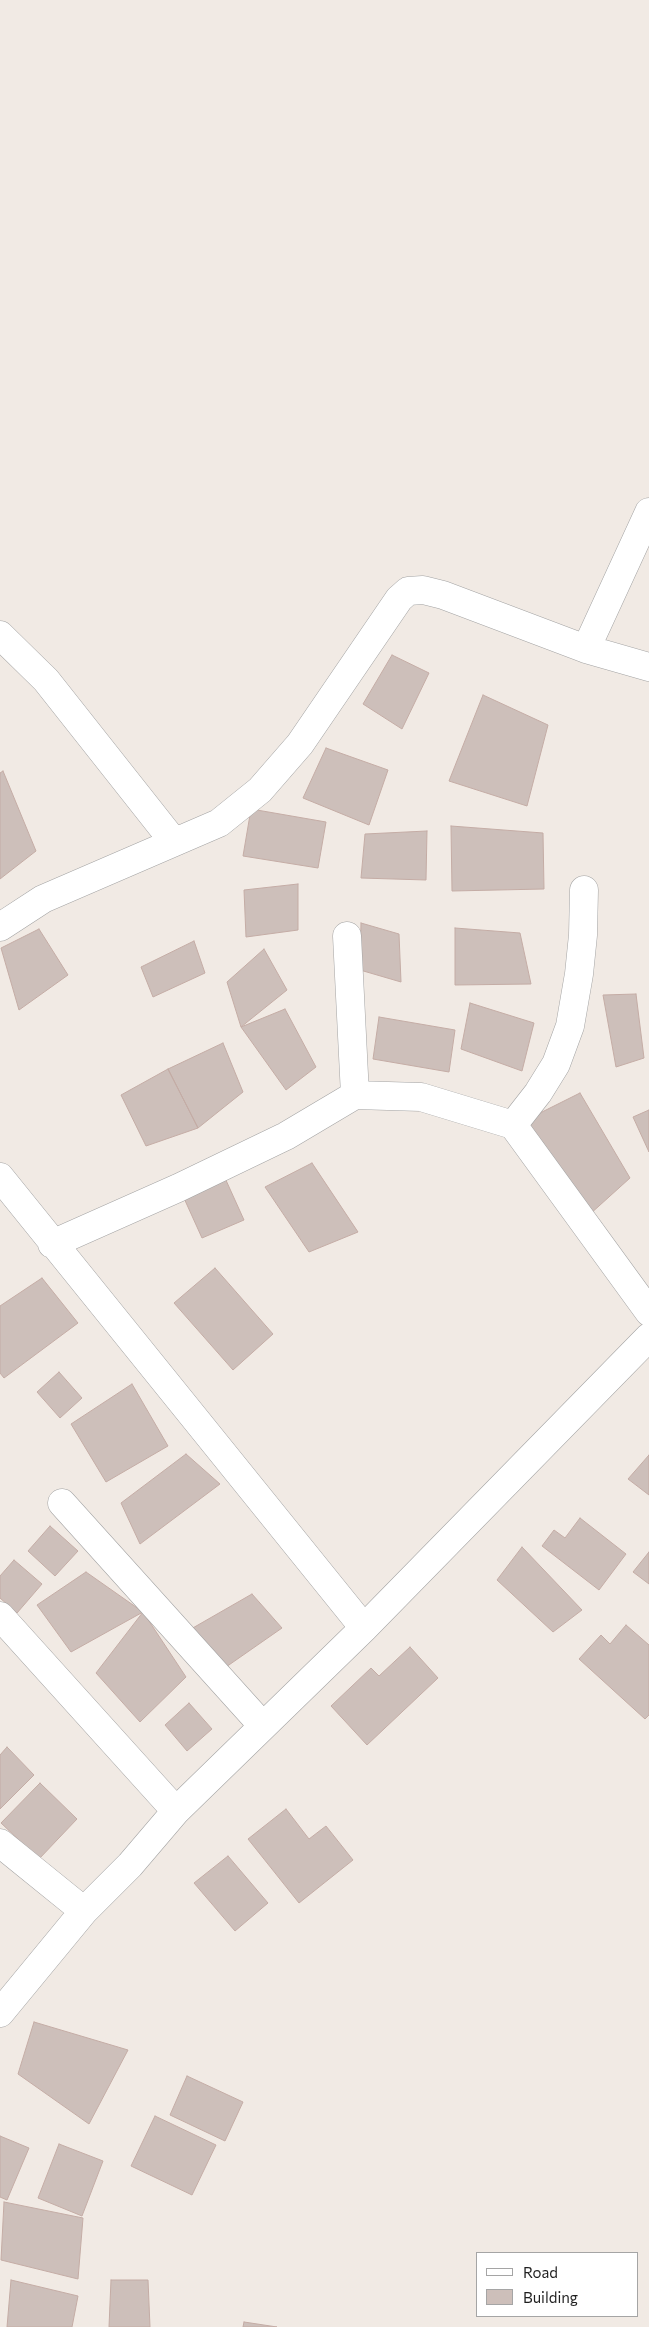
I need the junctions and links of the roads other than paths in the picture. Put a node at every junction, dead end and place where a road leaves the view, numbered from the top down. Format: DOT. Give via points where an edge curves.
graph roads {
  1 [pos="649,512"];
  2 [pos="0,635"];
  3 [pos="586,649"];
  4 [pos="649,667"];
  5 [pos="174,842"];
  6 [pos="584,890"];
  7 [pos="0,928"];
  8 [pos="347,936"];
  9 [pos="355,1095"];
  10 [pos="513,1124"];
  11 [pos="0,1177"];
  12 [pos="52,1244"];
  13 [pos="649,1312"];
  14 [pos="649,1337"];
  15 [pos="62,1502"];
  16 [pos="0,1616"];
  17 [pos="364,1628"];
  18 [pos="263,1726"];
  19 [pos="176,1811"];
  20 [pos="0,1843"];
  21 [pos="84,1911"];
  22 [pos="0,2013"];
  1 -- 3 [label="street"];
  2 -- 5 [label="street" via="46,680"];
  3 -- 4 [label="street"];
  3 -- 5 [label="street" via="443,596 423,590 408,591 398,599 300,744 260,790 219,823"];
  5 -- 7 [label="street" via="43,900"];
  6 -- 10 [label="street" via="579,974 570,1026 556,1064"];
  8 -- 9 [label="street"];
  9 -- 10 [label="street" via="420,1097"];
  9 -- 12 [label="street" via="286,1136"];
  10 -- 13 [label="street"];
  11 -- 12 [label="street"];
  12 -- 17 [label="street"];
  14 -- 17 [label="street"];
  15 -- 18 [label="street"];
  16 -- 19 [label="street"];
  17 -- 18 [label="street"];
  18 -- 19 [label="street"];
  19 -- 21 [label="street" via="130,1865"];
  20 -- 21 [label="street"];
  21 -- 22 [label="street"];
}
